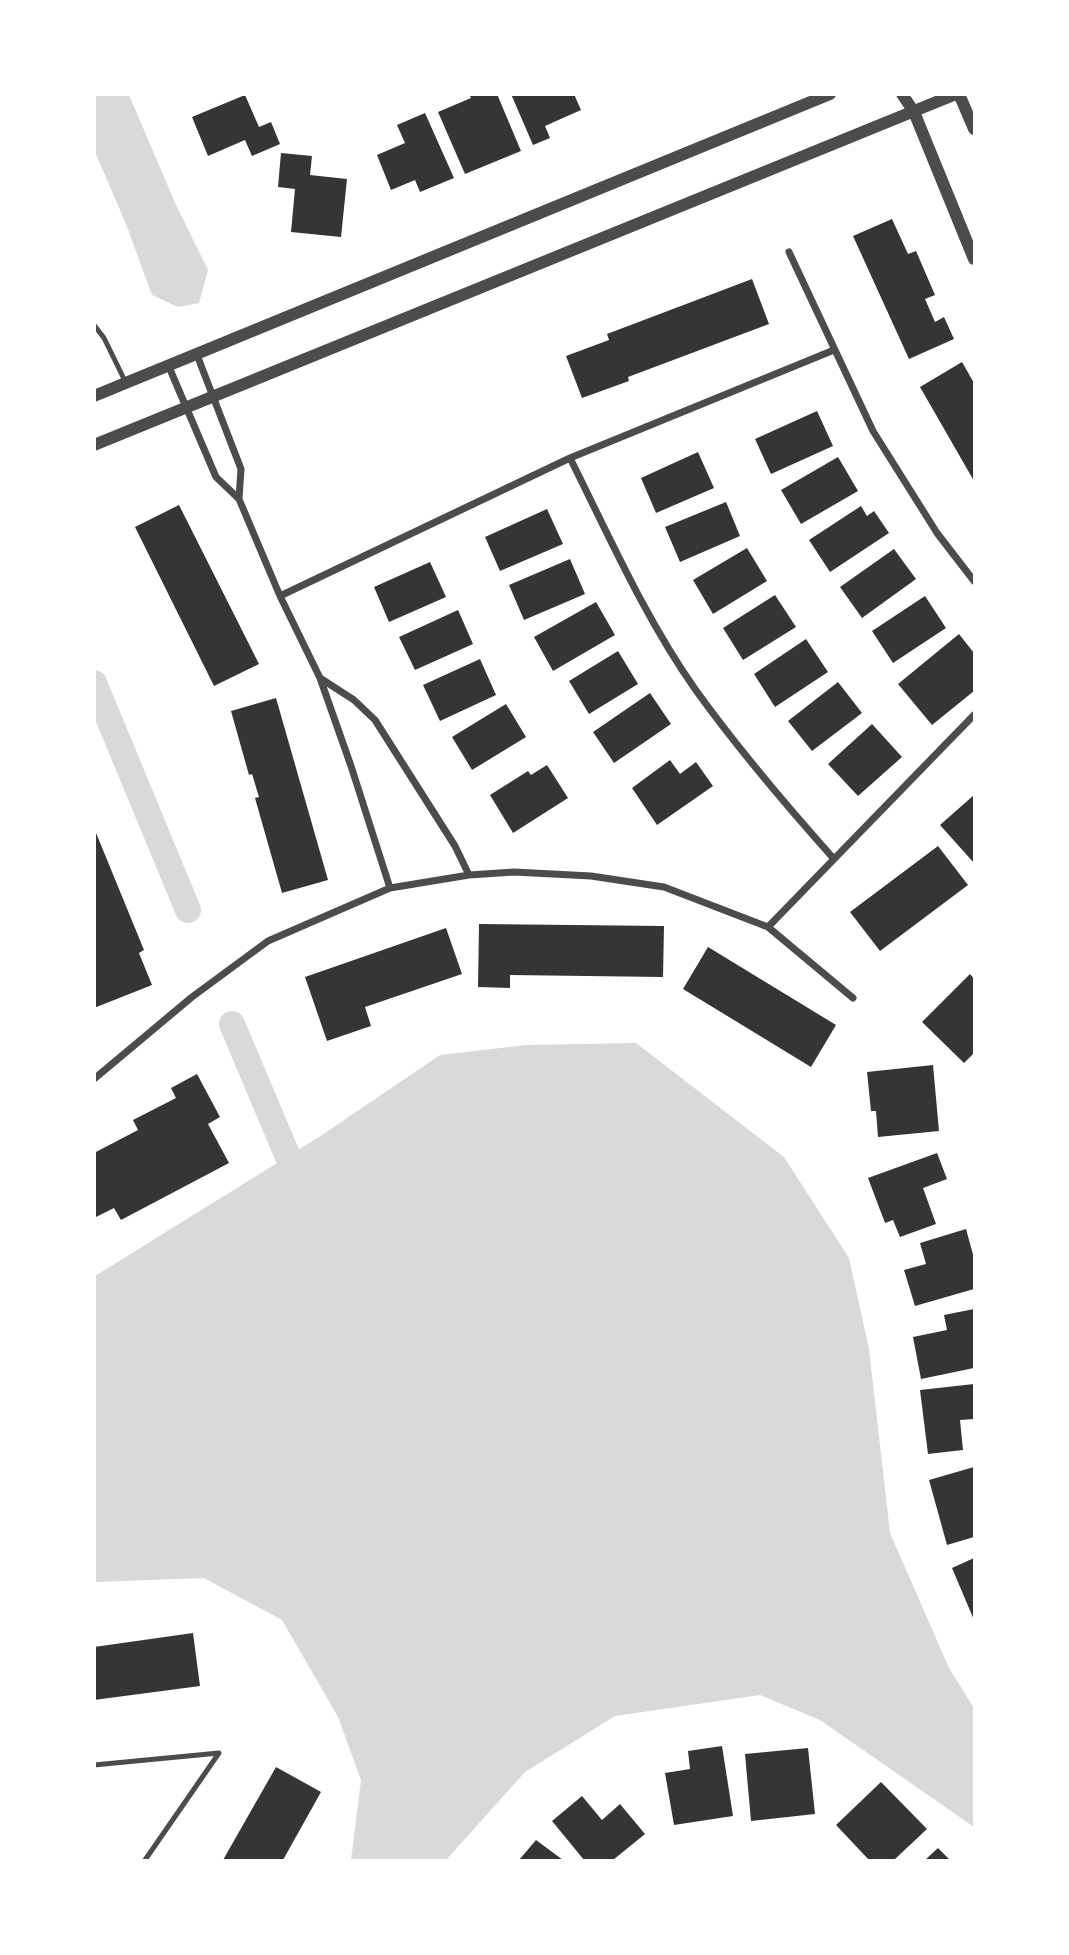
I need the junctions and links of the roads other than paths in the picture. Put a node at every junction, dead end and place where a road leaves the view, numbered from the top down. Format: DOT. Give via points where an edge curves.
graph roads {
  1 [pos="830,94"];
  2 [pos="902,94"];
  3 [pos="958,94"];
  4 [pos="914,112"];
  5 [pos="975,129"];
  6 [pos="789,252"];
  7 [pos="975,259"];
  8 [pos="94,325"];
  9 [pos="834,350"];
  10 [pos="197,355"];
  11 [pos="169,367"];
  12 [pos="126,383"];
  13 [pos="94,396"];
  14 [pos="214,397"];
  15 [pos="187,407"];
  16 [pos="94,445"];
  17 [pos="570,458"];
  18 [pos="240,499"];
  19 [pos="975,582"];
  20 [pos="280,596"];
  21 [pos="320,678"];
  22 [pos="975,715"];
  23 [pos="834,859"];
  24 [pos="469,875"];
  25 [pos="390,888"];
  26 [pos="768,927"];
  27 [pos="853,998"];
  28 [pos="94,1079"];
  29 [pos="94,1765"];
  30 [pos="145,1860"];
  1 -- 10 [label="street"];
  2 -- 4 [label="street"];
  3 -- 4 [label="street"];
  3 -- 5 [label="street"];
  4 -- 7 [label="street"];
  4 -- 14 [label="street"];
  6 -- 9 [label="street"];
  8 -- 12 [label="lane"];
  9 -- 17 [label="street"];
  9 -- 19 [label="street" via="873,431 937,533"];
  10 -- 11 [label="street"];
  10 -- 14 [label="street"];
  11 -- 12 [label="street"];
  11 -- 15 [label="street"];
  12 -- 13 [label="street"];
  14 -- 15 [label="street"];
  14 -- 18 [label="street" via="240,469"];
  15 -- 16 [label="street"];
  15 -- 18 [label="street" via="216,477"];
  17 -- 20 [label="street"];
  17 -- 23 [label="street" via="635,589 694,687 765,782"];
  18 -- 20 [label="street"];
  20 -- 21 [label="street"];
  21 -- 24 [label="street" via="375,720 456,846"];
  21 -- 25 [label="street"];
  22 -- 23 [label="street"];
  23 -- 26 [label="street"];
  24 -- 25 [label="street"];
  24 -- 26 [label="street" via="591,876 664,887"];
  25 -- 28 [label="street" via="268,941"];
  26 -- 27 [label="street"];
  29 -- 30 [label="lane" via="219,1753"];
}
